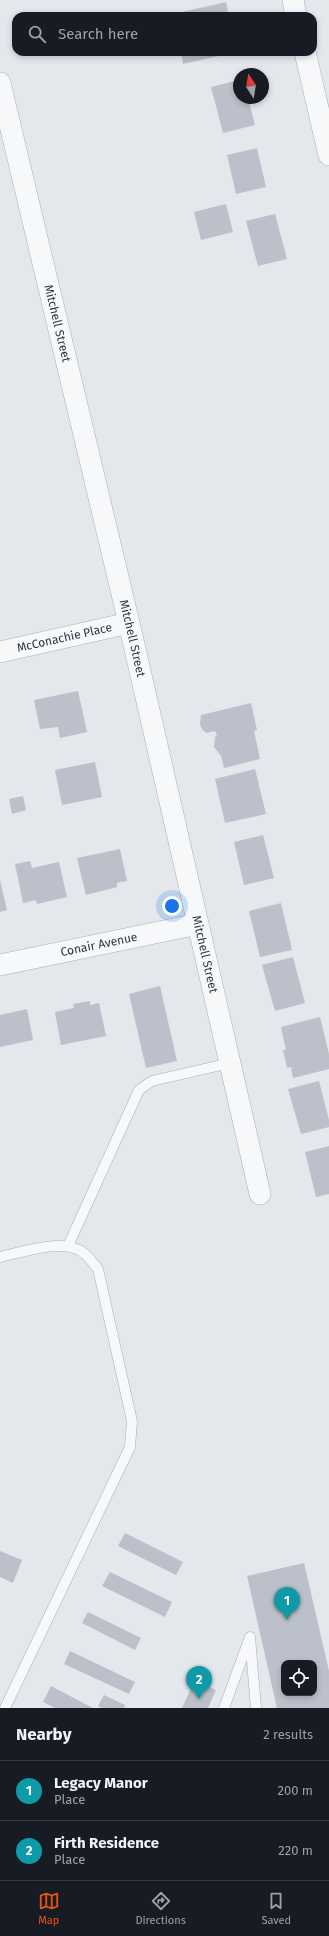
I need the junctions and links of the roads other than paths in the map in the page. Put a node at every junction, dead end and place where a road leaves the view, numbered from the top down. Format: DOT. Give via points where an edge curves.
graph roads {
  1 [pos="292,0"];
  2 [pos="295,12"];
  3 [pos="306,56"];
  4 [pos="0,83"];
  5 [pos="329,155"];
  6 [pos="129,624"];
  7 [pos="0,652"];
  8 [pos="198,924"];
  9 [pos="0,965"];
  10 [pos="230,1063"];
  11 [pos="260,1194"];
  12 [pos="68,1246"];
  13 [pos="0,1258"];
  14 [pos="5,1708"];
  15 [pos="224,1708"];
  16 [pos="256,1708"];
  1 -- 2 [label="street"];
  3 -- 5 [label="street"];
  4 -- 6 [label="street, Mitchell Street"];
  6 -- 7 [label="street, McConachie Place"];
  6 -- 8 [label="street, Mitchell Street"];
  8 -- 9 [label="street, Conair Avenue"];
  8 -- 10 [label="street, Mitchell Street"];
  10 -- 11 [label="street, Mitchell Street"];
  10 -- 12 [label="lane" via="161,1078 138,1090"];
  12 -- 13 [label="lane" via="56,1245"];
  12 -- 14 [label="lane" via="85,1253 98,1269 132,1421 130,1447"];
  15 -- 16 [label="lane" via="250,1637"];
}
